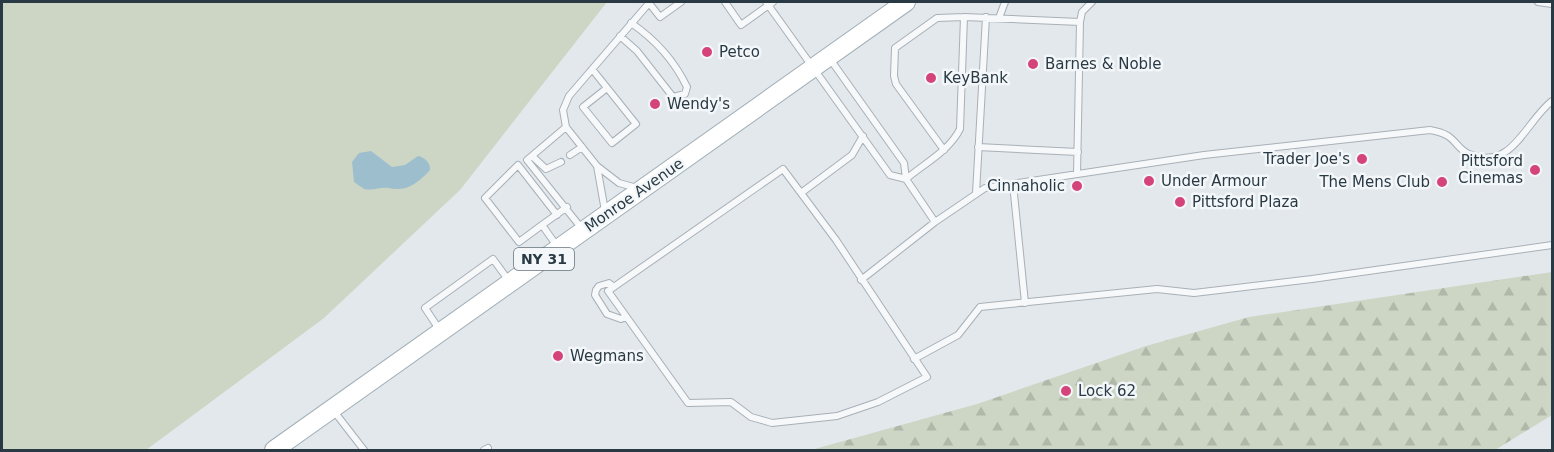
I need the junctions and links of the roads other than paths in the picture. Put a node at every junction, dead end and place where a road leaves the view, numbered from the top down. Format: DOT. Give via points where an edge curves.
graph roads {
  1 [pos="649,2"];
  2 [pos="681,2"];
  3 [pos="725,2"];
  4 [pos="1005,2"];
  5 [pos="1092,2"];
  6 [pos="1538,2"];
  7 [pos="769,3"];
  8 [pos="1551,3"];
  9 [pos="894,5"];
  10 [pos="964,17"];
  11 [pos="986,17"];
  12 [pos="999,18"];
  13 [pos="1080,22"];
  14 [pos="631,23"];
  15 [pos="620,36"];
  16 [pos="821,61"];
  17 [pos="592,69"];
  18 [pos="607,88"];
  19 [pos="1552,101"];
  20 [pos="566,127"];
  21 [pos="862,136"];
  22 [pos="582,147"];
  23 [pos="978,147"];
  24 [pos="944,150"];
  25 [pos="1078,152"];
  26 [pos="570,155"];
  27 [pos="530,158"];
  28 [pos="561,162"];
  29 [pos="597,166"];
  30 [pos="1077,174"];
  31 [pos="906,178"];
  32 [pos="1013,184"];
  33 [pos="643,188"];
  34 [pos="801,193"];
  35 [pos="976,194"];
  36 [pos="567,207"];
  37 [pos="557,215"];
  38 [pos="605,215"];
  39 [pos="935,222"];
  40 [pos="542,225"];
  41 [pos="584,230"];
  42 [pos="1552,245"];
  43 [pos="559,248"];
  44 [pos="861,280"];
  45 [pos="510,283"];
  46 [pos="614,287"];
  47 [pos="1025,303"];
  48 [pos="626,316"];
  49 [pos="441,332"];
  50 [pos="914,358"];
  51 [pos="332,410"];
  52 [pos="274,450"];
  53 [pos="364,450"];
  1 -- 2 [label="lane" via="660,17"];
  1 -- 14 [label="lane"];
  3 -- 7 [label="lane" via="741,25"];
  4 -- 12 [label="lane"];
  5 -- 13 [label="lane" via="1082,12"];
  6 -- 8 [label="lane"];
  7 -- 16 [label="lane"];
  9 -- 16 [label="main road, Monroe Avenue / NY 31"];
  10 -- 11 [label="lane"];
  10 -- 24 [label="lane" via="960,129"];
  10 -- 24 [label="lane" via="937,18 895,48 896,84"];
  11 -- 12 [label="lane"];
  11 -- 23 [label="lane"];
  12 -- 13 [label="lane"];
  13 -- 25 [label="lane"];
  14 -- 15 [label="lane"];
  14 -- 15 [label="lane" via="663,49 687,87 685,94 673,97"];
  15 -- 17 [label="lane"];
  16 -- 21 [label="lane"];
  16 -- 31 [label="lane" via="904,163"];
  16 -- 33 [label="main road, Monroe Avenue / NY 31"];
  17 -- 18 [label="lane"];
  17 -- 20 [label="lane" via="569,96 563,110"];
  18 -- 18 [label="lane" via="636,124 612,143 584,107"];
  19 -- 30 [label="lane" via="1509,152 1494,158 1477,158 1447,135 1430,130 1204,155"];
  20 -- 22 [label="lane"];
  20 -- 27 [label="lane"];
  21 -- 31 [label="lane" via="890,175"];
  21 -- 34 [label="lane" via="852,155"];
  22 -- 26 [label="lane"];
  22 -- 29 [label="lane"];
  23 -- 25 [label="lane"];
  23 -- 35 [label="lane"];
  24 -- 31 [label="lane"];
  25 -- 30 [label="lane"];
  27 -- 28 [label="lane" via="546,169"];
  27 -- 36 [label="lane"];
  29 -- 33 [label="lane" via="619,183"];
  29 -- 38 [label="lane"];
  30 -- 32 [label="lane"];
  31 -- 39 [label="lane"];
  32 -- 35 [label="lane" via="985,188"];
  32 -- 47 [label="lane"];
  33 -- 38 [label="main road, Monroe Avenue / NY 31"];
  34 -- 44 [label="lane"];
  34 -- 46 [label="lane" via="783,169"];
  35 -- 39 [label="lane"];
  36 -- 37 [label="lane"];
  36 -- 41 [label="lane"];
  37 -- 40 [label="lane"];
  37 -- 40 [label="lane" via="518,165 485,198 519,242"];
  38 -- 41 [label="main road, Monroe Avenue / NY 31"];
  39 -- 44 [label="lane"];
  40 -- 43 [label="lane"];
  41 -- 43 [label="main road, Monroe Avenue / NY 31"];
  42 -- 47 [label="lane" via="1194,293 1157,289"];
  43 -- 45 [label="main road, Monroe Avenue / NY 31"];
  44 -- 50 [label="lane"];
  45 -- 49 [label="main road, Monroe Avenue / NY 31"];
  45 -- 49 [label="lane" via="493,259 425,308"];
  46 -- 48 [label="lane" via="608,291"];
  46 -- 48 [label="lane" via="603,284 595,295 607,314 621,319"];
  47 -- 50 [label="lane" via="981,307 958,334"];
  48 -- 50 [label="lane" via="688,403 731,402 751,417 772,423 837,416 878,402 927,377"];
  49 -- 51 [label="main road, Monroe Avenue / NY 31"];
  51 -- 52 [label="main road, Monroe Avenue / NY 31"];
  51 -- 53 [label="lane"];
}
